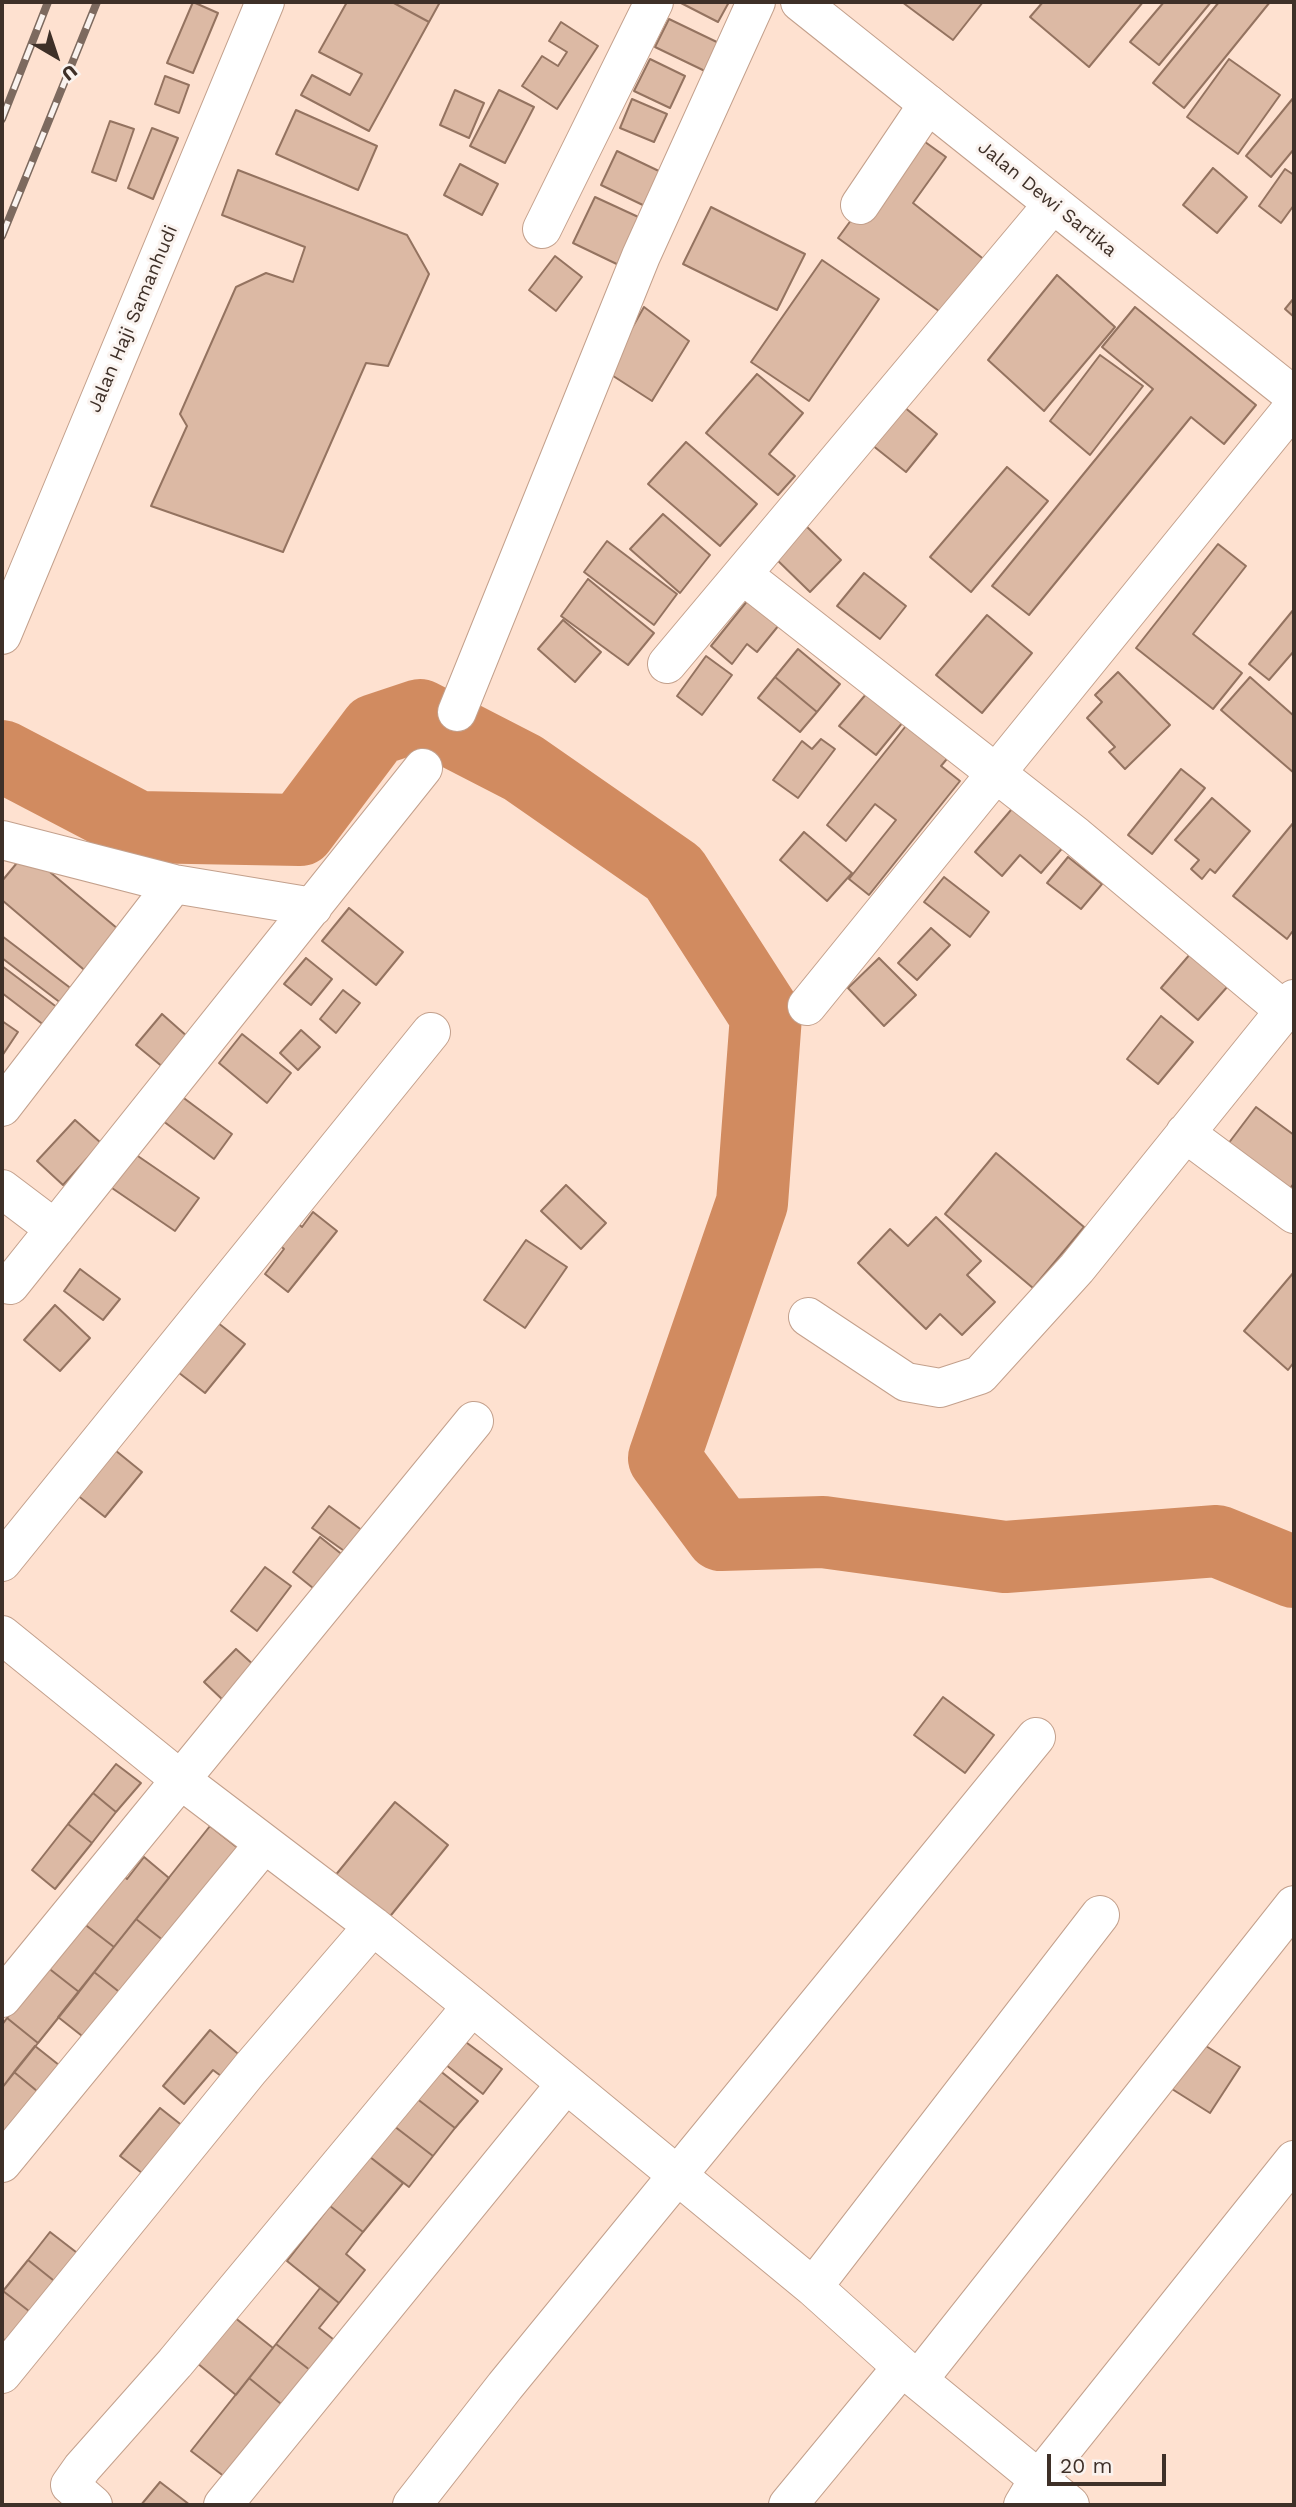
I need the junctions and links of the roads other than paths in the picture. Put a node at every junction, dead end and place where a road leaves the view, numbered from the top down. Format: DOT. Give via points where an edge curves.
graph roads {
  1 [pos="265,2"];
  2 [pos="654,2"];
  3 [pos="756,2"];
  4 [pos="800,2"];
  5 [pos="928,104"];
  6 [pos="1053,204"];
  7 [pos="860,205"];
  8 [pos="542,229"];
  9 [pos="1294,396"];
  10 [pos="1294,405"];
  11 [pos="743,575"];
  12 [pos="2,635"];
  13 [pos="667,664"];
  14 [pos="457,712"];
  15 [pos="423,768"];
  16 [pos="998,774"];
  17 [pos="2,840"];
  18 [pos="174,884"];
  19 [pos="313,907"];
  20 [pos="1290,1005"];
  21 [pos="807,1006"];
  22 [pos="431,1032"];
  23 [pos="2,1107"];
  24 [pos="1185,1133"];
  25 [pos="2,1189"];
  26 [pos="1294,1214"];
  27 [pos="55,1228"];
  28 [pos="10,1285"];
  29 [pos="808,1317"];
  30 [pos="474,1421"];
  31 [pos="2,1562"];
  32 [pos="2,1635"];
  33 [pos="1036,1737"];
  34 [pos="181,1780"];
  35 [pos="264,1843"];
  36 [pos="1294,1906"];
  37 [pos="1100,1915"];
  38 [pos="373,1926"];
  39 [pos="2,1998"];
  40 [pos="472,2006"];
  41 [pos="565,2085"];
  42 [pos="1294,2160"];
  43 [pos="2,2164"];
  44 [pos="677,2178"];
  45 [pos="813,2287"];
  46 [pos="2,2374"];
  47 [pos="910,2374"];
  48 [pos="1030,2493"];
  49 [pos="72,2498"];
  50 [pos="223,2505"];
  51 [pos="412,2505"];
  52 [pos="788,2505"];
  53 [pos="1070,2505"];
  1 -- 12 [label="street, Jalan Haji Samanhudi"];
  2 -- 8 [label="street"];
  3 -- 14 [label="street" via="641,256"];
  4 -- 5 [label="street, Jalan Dewi Sartika"];
  5 -- 6 [label="street, Jalan Dewi Sartika"];
  5 -- 7 [label="street"];
  6 -- 9 [label="street, Jalan Dewi Sartika"];
  6 -- 11 [label="street"];
  10 -- 16 [label="street"];
  11 -- 13 [label="street"];
  11 -- 16 [label="street"];
  15 -- 19 [label="street"];
  16 -- 20 [label="street"];
  16 -- 21 [label="street"];
  17 -- 18 [label="street"];
  18 -- 19 [label="street"];
  18 -- 23 [label="street"];
  19 -- 27 [label="street"];
  20 -- 24 [label="street"];
  22 -- 31 [label="street"];
  24 -- 26 [label="street"];
  24 -- 29 [label="street" via="1077,1268 980,1375 940,1388 906,1382"];
  25 -- 27 [label="street"];
  27 -- 28 [label="street"];
  30 -- 34 [label="street"];
  32 -- 34 [label="street"];
  33 -- 44 [label="street"];
  34 -- 35 [label="street"];
  34 -- 39 [label="street"];
  35 -- 38 [label="street"];
  35 -- 43 [label="street"];
  36 -- 47 [label="street"];
  37 -- 45 [label="street"];
  38 -- 40 [label="street"];
  38 -- 46 [label="street" via="250,2069"];
  40 -- 41 [label="street"];
  40 -- 49 [label="street"];
  41 -- 44 [label="street"];
  41 -- 50 [label="street"];
  42 -- 48 [label="street"];
  44 -- 45 [label="street"];
  44 -- 51 [label="street"];
  45 -- 47 [label="street"];
  47 -- 48 [label="street"];
  47 -- 52 [label="street"];
  48 -- 53 [label="street"];
}
